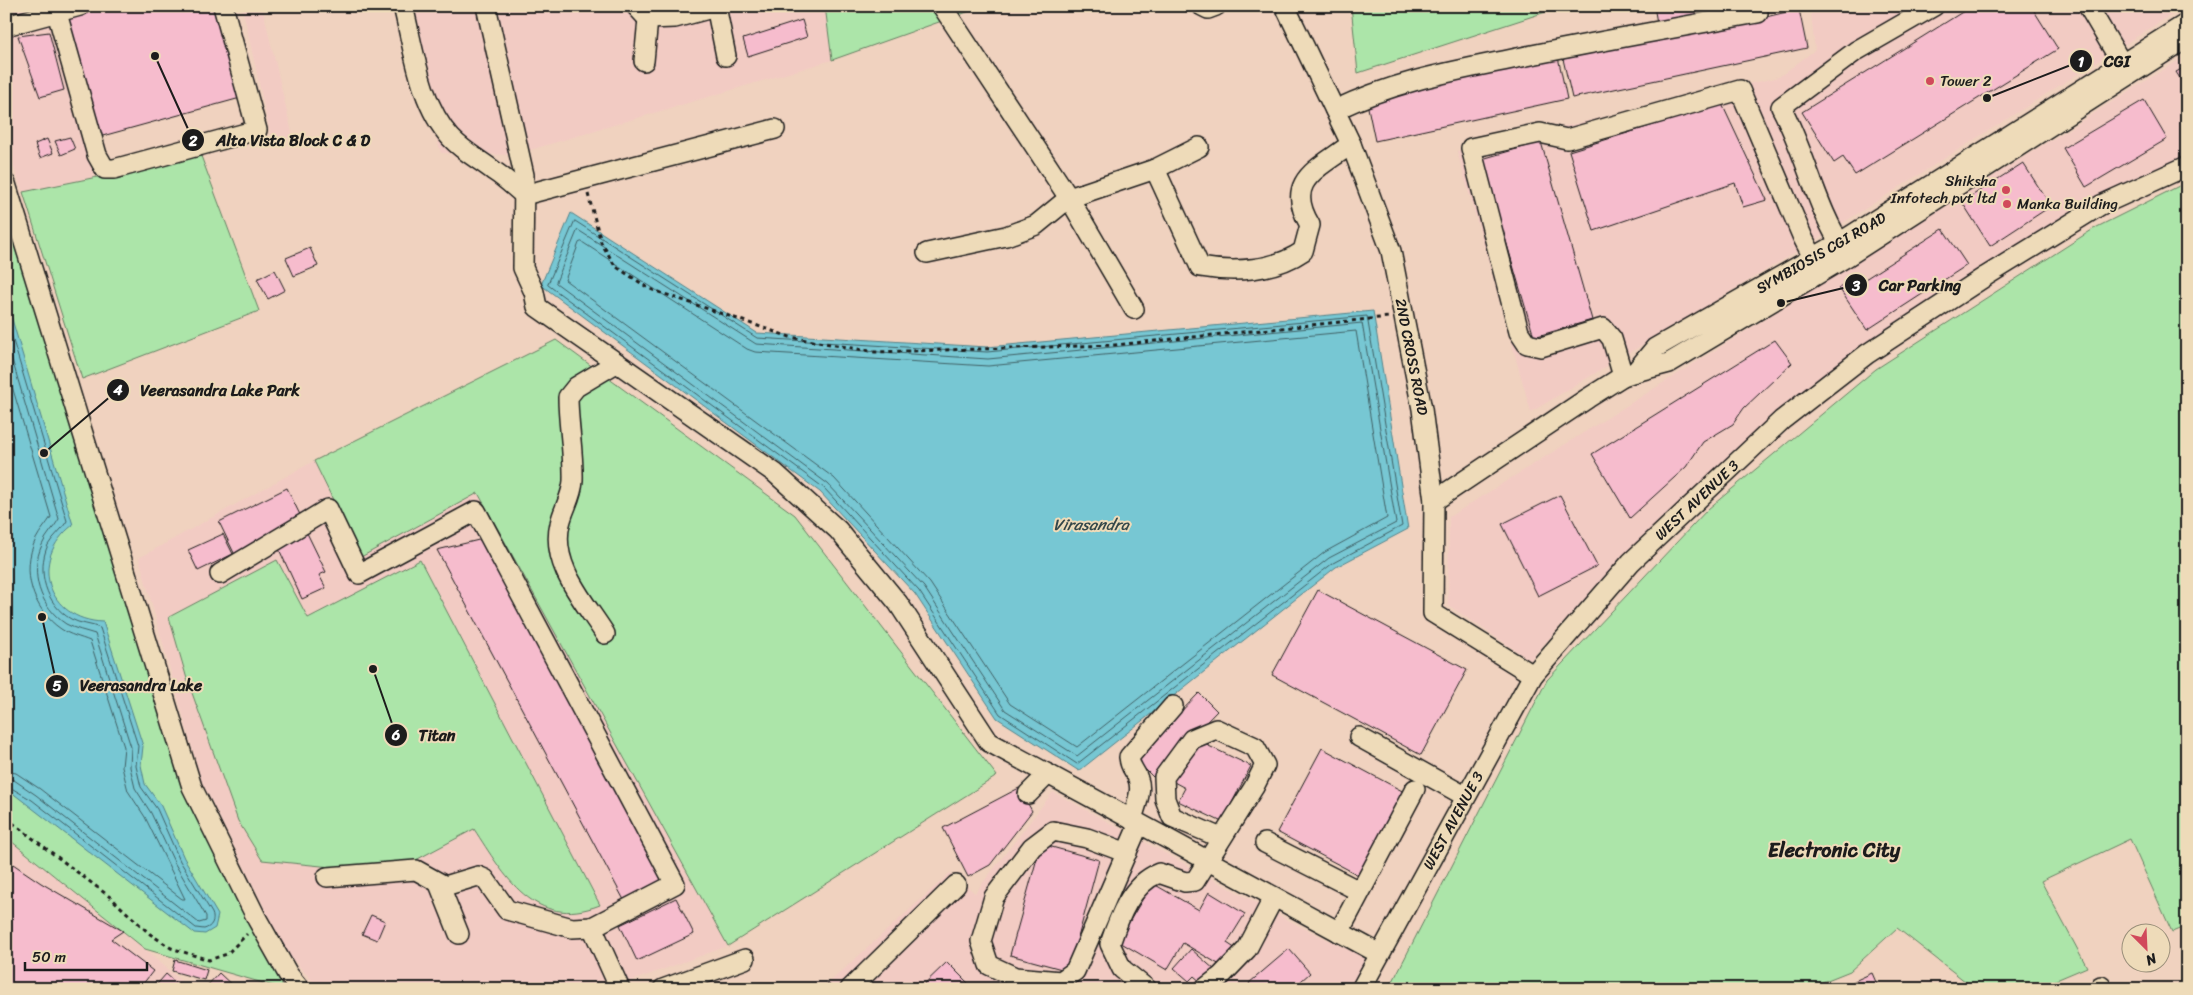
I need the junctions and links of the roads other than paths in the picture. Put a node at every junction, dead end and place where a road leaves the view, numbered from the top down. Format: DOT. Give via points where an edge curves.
graph roads {
  1 [pos="80,6"];
  2 [pos="223,6"];
  3 [pos="403,6"];
  4 [pos="486,6"];
  5 [pos="716,6"];
  6 [pos="942,6"];
  7 [pos="1202,6"];
  8 [pos="1216,6"];
  9 [pos="1285,6"];
  10 [pos="1934,6"];
  11 [pos="2088,6"];
  12 [pos="56,9"];
  13 [pos="642,12"];
  14 [pos="1758,13"];
  15 [pos="2187,23"];
  16 [pos="6,26"];
  17 [pos="2187,38"];
  18 [pos="726,56"];
  19 [pos="644,61"];
  20 [pos="2126,69"];
  21 [pos="1335,110"];
  22 [pos="775,130"];
  23 [pos="1351,144"];
  24 [pos="1198,147"];
  25 [pos="2187,166"];
  26 [pos="1154,169"];
  27 [pos="6,184"];
  28 [pos="524,195"];
  29 [pos="1069,198"];
  30 [pos="1844,250"];
  31 [pos="927,253"];
  32 [pos="1816,265"];
  33 [pos="1134,309"];
  34 [pos="616,363"];
  35 [pos="1629,374"];
  36 [pos="1434,501"];
  37 [pos="220,574"];
  38 [pos="605,634"];
  39 [pos="1533,675"];
  40 [pos="1172,706"];
  41 [pos="1359,738"];
  42 [pos="1048,774"];
  43 [pos="1415,789"];
  44 [pos="1028,794"];
  45 [pos="1465,796"];
  46 [pos="1136,822"];
  47 [pos="1221,838"];
  48 [pos="1265,843"];
  49 [pos="1127,853"];
  50 [pos="1207,860"];
  51 [pos="326,877"];
  52 [pos="439,884"];
  53 [pos="956,884"];
  54 [pos="1359,892"];
  55 [pos="1274,897"];
  56 [pos="592,927"];
  57 [pos="1339,932"];
  58 [pos="459,934"];
  59 [pos="1378,954"];
  60 [pos="745,959"];
  61 [pos="300,989"];
  62 [pos="620,989"];
  63 [pos="662,989"];
  64 [pos="850,989"];
  65 [pos="1148,989"];
  66 [pos="1204,989"];
  67 [pos="1361,989"];
  1 -- 12 [label="street"];
  2 -- 12 [label="street" via="258,130 114,169 105,169 96,155"];
  3 -- 28 [label="street" via="426,97 437,120 468,154"];
  4 -- 28 [label="street" via="524,176"];
  5 -- 13 [label="street" via="674,18"];
  5 -- 18 [label="street"];
  6 -- 29 [label="street"];
  7 -- 8 [label="street" via="1208,9"];
  9 -- 21 [label="street, 2ND CROSS ROAD"];
  10 -- 30 [label="street" via="1856,50 1781,106"];
  11 -- 20 [label="street"];
  12 -- 16 [label="street"];
  13 -- 19 [label="street"];
  14 -- 21 [label="street" via="1417,78 1371,92"];
  15 -- 20 [label="street, SYMBIOSIS CGI ROAD"];
  17 -- 20 [label="street, SYMBIOSIS CGI ROAD"];
  20 -- 30 [label="street, SYMBIOSIS CGI ROAD"];
  21 -- 23 [label="street, 2ND CROSS ROAD"];
  22 -- 28 [label="street"];
  23 -- 26 [label="street" via="1304,180 1299,193 1302,211 1310,225 1303,251 1277,266 1221,270 1200,267"];
  23 -- 36 [label="street, 2ND CROSS ROAD" via="1391,251 1422,410"];
  24 -- 26 [label="street"];
  25 -- 39 [label="street, WEST AVENUE 3" via="2102,205 1986,276 1852,366 1782,420 1631,562"];
  26 -- 29 [label="street"];
  27 -- 61 [label="street" via="192,787 257,919"];
  28 -- 34 [label="street" via="523,268 534,292 536,307"];
  29 -- 31 [label="street" via="1036,225 1006,236"];
  29 -- 33 [label="street"];
  30 -- 32 [label="street, SYMBIOSIS CGI ROAD"];
  32 -- 35 [label="street, SYMBIOSIS CGI ROAD" via="1655,348"];
  32 -- 35 [label="street" via="1740,90 1567,139 1540,133 1471,148 1519,332 1527,344 1541,347 1603,328"];
  34 -- 38 [label="street" via="576,387 568,397 573,482 570,501 560,524 559,544 563,567"];
  34 -- 42 [label="street" via="774,473 838,530 898,603 989,742"];
  35 -- 36 [label="street, SYMBIOSIS CGI ROAD"];
  36 -- 39 [label="street, 2ND CROSS ROAD" via="1432,613"];
  37 -- 56 [label="street" via="328,509 359,574 476,511 675,884"];
  39 -- 45 [label="street, WEST AVENUE 3"];
  40 -- 46 [label="street" via="1129,757 1140,791"];
  41 -- 45 [label="street"];
  42 -- 44 [label="street"];
  42 -- 46 [label="street"];
  43 -- 54 [label="street"];
  45 -- 59 [label="street, WEST AVENUE 3"];
  46 -- 49 [label="street"];
  46 -- 50 [label="street"];
  47 -- 47 [label="street" via="1265,764 1255,747 1216,729 1192,739 1164,777 1172,817"];
  47 -- 50 [label="street"];
  48 -- 54 [label="street"];
  49 -- 49 [label="street" via="1075,972 1061,981 1015,977 989,965 981,941 994,897 1032,847 1053,830 1088,838"];
  50 -- 55 [label="street"];
  50 -- 65 [label="street" via="1195,881 1185,882 1159,873 1148,878 1118,918 1110,944 1122,969"];
  51 -- 52 [label="street" via="416,870 423,871"];
  52 -- 56 [label="street" via="445,886 478,876 485,879 507,910 572,928"];
  52 -- 58 [label="street"];
  53 -- 64 [label="street"];
  54 -- 57 [label="street"];
  55 -- 57 [label="street"];
  55 -- 66 [label="street" via="1248,949"];
  56 -- 62 [label="street"];
  57 -- 59 [label="street"];
  59 -- 67 [label="street, WEST AVENUE 3"];
  60 -- 63 [label="street"];
}
